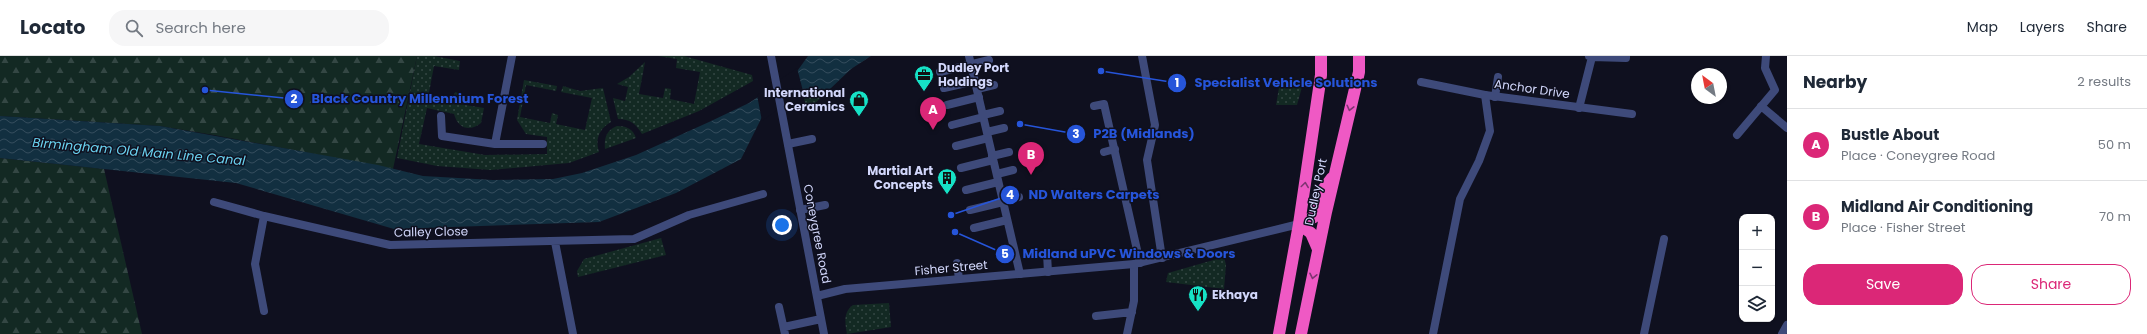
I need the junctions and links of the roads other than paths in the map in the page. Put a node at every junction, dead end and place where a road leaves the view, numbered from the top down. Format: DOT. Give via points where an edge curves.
graph roads {
  1 [pos="512,56"];
  2 [pos="969,56"];
  3 [pos="1142,56"];
  4 [pos="1321,56"];
  5 [pos="1359,56"];
  6 [pos="1591,56"];
  7 [pos="1626,56"];
  8 [pos="1766,56"];
  9 [pos="772,60"];
  10 [pos="989,60"];
  11 [pos="971,65"];
  12 [pos="940,72"];
  13 [pos="1498,77"];
  14 [pos="975,80"];
  15 [pos="1421,82"];
  16 [pos="994,85"];
  17 [pos="944,88"];
  18 [pos="978,93"];
  19 [pos="1485,95"];
  20 [pos="1495,97"];
  21 [pos="947,105"];
  22 [pos="1094,106"];
  23 [pos="1761,106"];
  24 [pos="1579,108"];
  25 [pos="1000,111"];
  26 [pos="1632,114"];
  27 [pos="441,116"];
  28 [pos="983,116"];
  29 [pos="952,125"];
  30 [pos="1004,128"];
  31 [pos="1787,128"];
  32 [pos="987,135"];
  33 [pos="1737,135"];
  34 [pos="812,139"];
  35 [pos="788,141"];
  36 [pos="495,144"];
  37 [pos="543,144"];
  38 [pos="956,146"];
  39 [pos="1115,149"];
  40 [pos="1009,152"];
  41 [pos="1104,152"];
  42 [pos="993,158"];
  43 [pos="961,168"];
  44 [pos="1013,170"];
  45 [pos="996,174"];
  46 [pos="1334,176"];
  47 [pos="998,182"];
  48 [pos="966,190"];
  49 [pos="763,194"];
  50 [pos="1019,197"];
  51 [pos="1003,201"];
  52 [pos="214,202"];
  53 [pos="825,205"];
  54 [pos="800,210"];
  55 [pos="970,210"];
  56 [pos="264,216"];
  57 [pos="1007,220"];
  58 [pos="1299,224"];
  59 [pos="974,228"];
  60 [pos="1664,239"];
  61 [pos="555,242"];
  62 [pos="1318,249"];
  63 [pos="1047,254"];
  64 [pos="1162,258"];
  65 [pos="957,263"];
  66 [pos="1137,264"];
  67 [pos="1048,272"];
  68 [pos="1020,274"];
  69 [pos="959,279"];
  70 [pos="817,296"];
  71 [pos="779,307"];
  72 [pos="264,311"];
  73 [pos="1132,312"];
  74 [pos="1096,316"];
  75 [pos="821,319"];
  76 [pos="1787,324"];
  77 [pos="785,331"];
  78 [pos="573,334"];
  79 [pos="824,334"];
  80 [pos="1127,334"];
  81 [pos="1279,334"];
  82 [pos="1301,334"];
  83 [pos="1433,334"];
  84 [pos="1644,334"];
  85 [pos="1782,334"];
  1 -- 36 [label="street"];
  2 -- 11 [label="street"];
  3 -- 64 [label="street" via="1155,125 1147,160"];
  58 -- 4 [label="highway, Dudley Port, one-way" via="1321,75"];
  5 -- 46 [label="highway, Dudley Port, one-way" via="1359,72"];
  6 -- 7 [label="street"];
  6 -- 24 [label="street"];
  8 -- 23 [label="street" via="1765,68 1775,90"];
  9 -- 35 [label="street, Coneygree Road"];
  10 -- 11 [label="street"];
  11 -- 12 [label="street"];
  11 -- 14 [label="street"];
  13 -- 20 [label="street"];
  14 -- 17 [label="street"];
  14 -- 18 [label="street"];
  15 -- 19 [label="street"];
  16 -- 18 [label="street"];
  18 -- 21 [label="street"];
  18 -- 28 [label="street"];
  19 -- 20 [label="street, Anchor Drive"];
  19 -- 83 [label="street, Anchor Drive" via="1490,131 1479,161 1460,199"];
  20 -- 24 [label="street, Anchor Drive"];
  22 -- 39 [label="street" via="1104,104"];
  23 -- 31 [label="street"];
  23 -- 33 [label="street"];
  24 -- 26 [label="street, Anchor Drive"];
  25 -- 28 [label="street"];
  27 -- 36 [label="street" via="442,136"];
  28 -- 29 [label="street"];
  28 -- 32 [label="street"];
  30 -- 32 [label="street"];
  32 -- 38 [label="street"];
  32 -- 42 [label="street"];
  34 -- 35 [label="street"];
  35 -- 54 [label="street, Coneygree Road"];
  36 -- 37 [label="street"];
  39 -- 41 [label="street"];
  39 -- 66 [label="street"];
  40 -- 42 [label="street"];
  42 -- 43 [label="street"];
  42 -- 45 [label="street"];
  44 -- 45 [label="street"];
  45 -- 47 [label="street"];
  46 -- 58 [label="highway" via="1319,195 1314,217"];
  46 -- 62 [label="highway, Dudley Port"];
  47 -- 48 [label="street"];
  47 -- 51 [label="street"];
  49 -- 61 [label="street, Calley Close" via="689,215 634,239"];
  50 -- 51 [label="street"];
  51 -- 55 [label="street"];
  51 -- 57 [label="street"];
  52 -- 56 [label="street, Calley Close"];
  53 -- 54 [label="street"];
  54 -- 70 [label="street, Coneygree Road"];
  56 -- 61 [label="street, Calley Close" via="390,245"];
  56 -- 72 [label="street" via="255,264"];
  57 -- 59 [label="street"];
  57 -- 68 [label="street"];
  58 -- 62 [label="highway" via="1311,233"];
  58 -- 64 [label="street, Fisher Street"];
  58 -- 81 [label="highway, Dudley Port"];
  60 -- 84 [label="street"];
  61 -- 78 [label="street"];
  62 -- 82 [label="highway, Dudley Port, one-way"];
  63 -- 67 [label="street"];
  64 -- 66 [label="street, Fisher Street"];
  65 -- 69 [label="street"];
  66 -- 67 [label="street, Fisher Street"];
  66 -- 73 [label="street"];
  67 -- 68 [label="street, Fisher Street"];
  68 -- 69 [label="street, Fisher Street"];
  69 -- 70 [label="street, Fisher Street" via="845,289"];
  70 -- 75 [label="street, Coneygree Road"];
  71 -- 77 [label="street"];
  73 -- 74 [label="street"];
  73 -- 80 [label="street"];
  75 -- 77 [label="street"];
  75 -- 79 [label="street, Coneygree Road"];
  76 -- 85 [label="street"];
}
